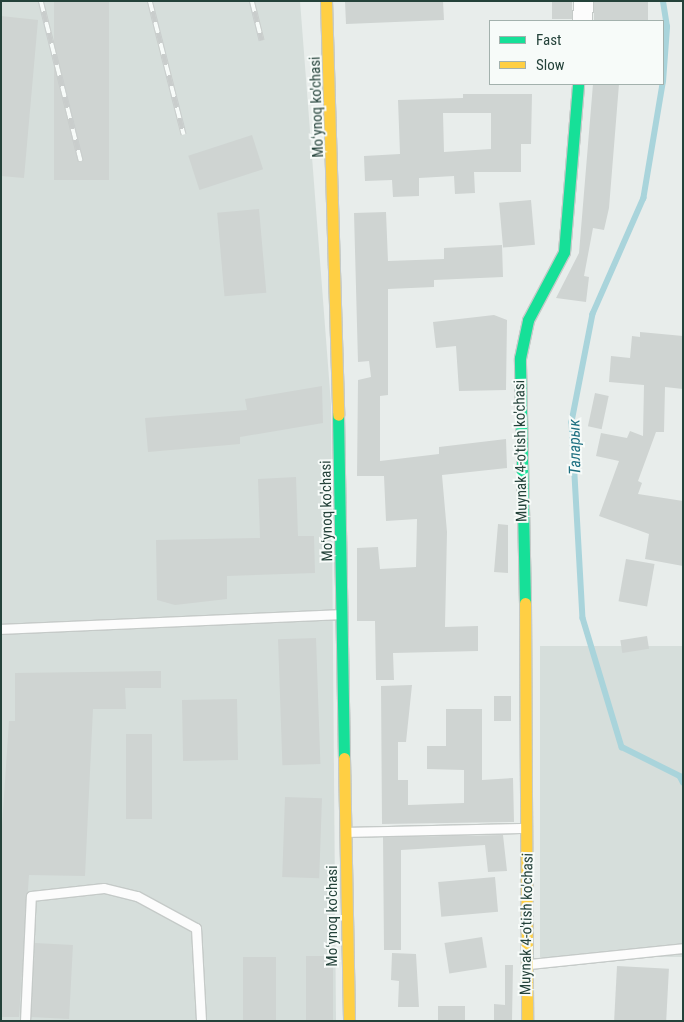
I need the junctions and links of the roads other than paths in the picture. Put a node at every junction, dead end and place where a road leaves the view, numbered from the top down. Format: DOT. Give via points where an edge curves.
graph roads {
  1 [pos="326,1"];
  2 [pos="583,1"];
  3 [pos="582,20"];
  4 [pos="578,85"];
  5 [pos="344,614"];
  6 [pos="1,629"];
  7 [pos="529,828"];
  8 [pos="348,832"];
  9 [pos="683,948"];
  10 [pos="526,964"];
  11 [pos="25,1021"];
  12 [pos="201,1021"];
  13 [pos="349,1021"];
  14 [pos="527,1021"];
  1 -- 5 [label="street, Moʻynoq ko'chasi"];
  2 -- 3 [label="street"];
  4 -- 7 [label="street, Muynak 4-o'tish ko'chasi" via="564,252 528,320 520,358"];
  5 -- 6 [label="lane"];
  5 -- 8 [label="street, Moʻynoq ko'chasi"];
  7 -- 8 [label="lane"];
  7 -- 10 [label="street, Muynak 4-o'tish ko'chasi"];
  8 -- 13 [label="street, Moʻynoq ko'chasi"];
  9 -- 10 [label="lane"];
  10 -- 14 [label="street, Muynak 4-o'tish ko'chasi"];
  11 -- 12 [label="lane" via="32,896 104,888 137,896 196,928"];
}
